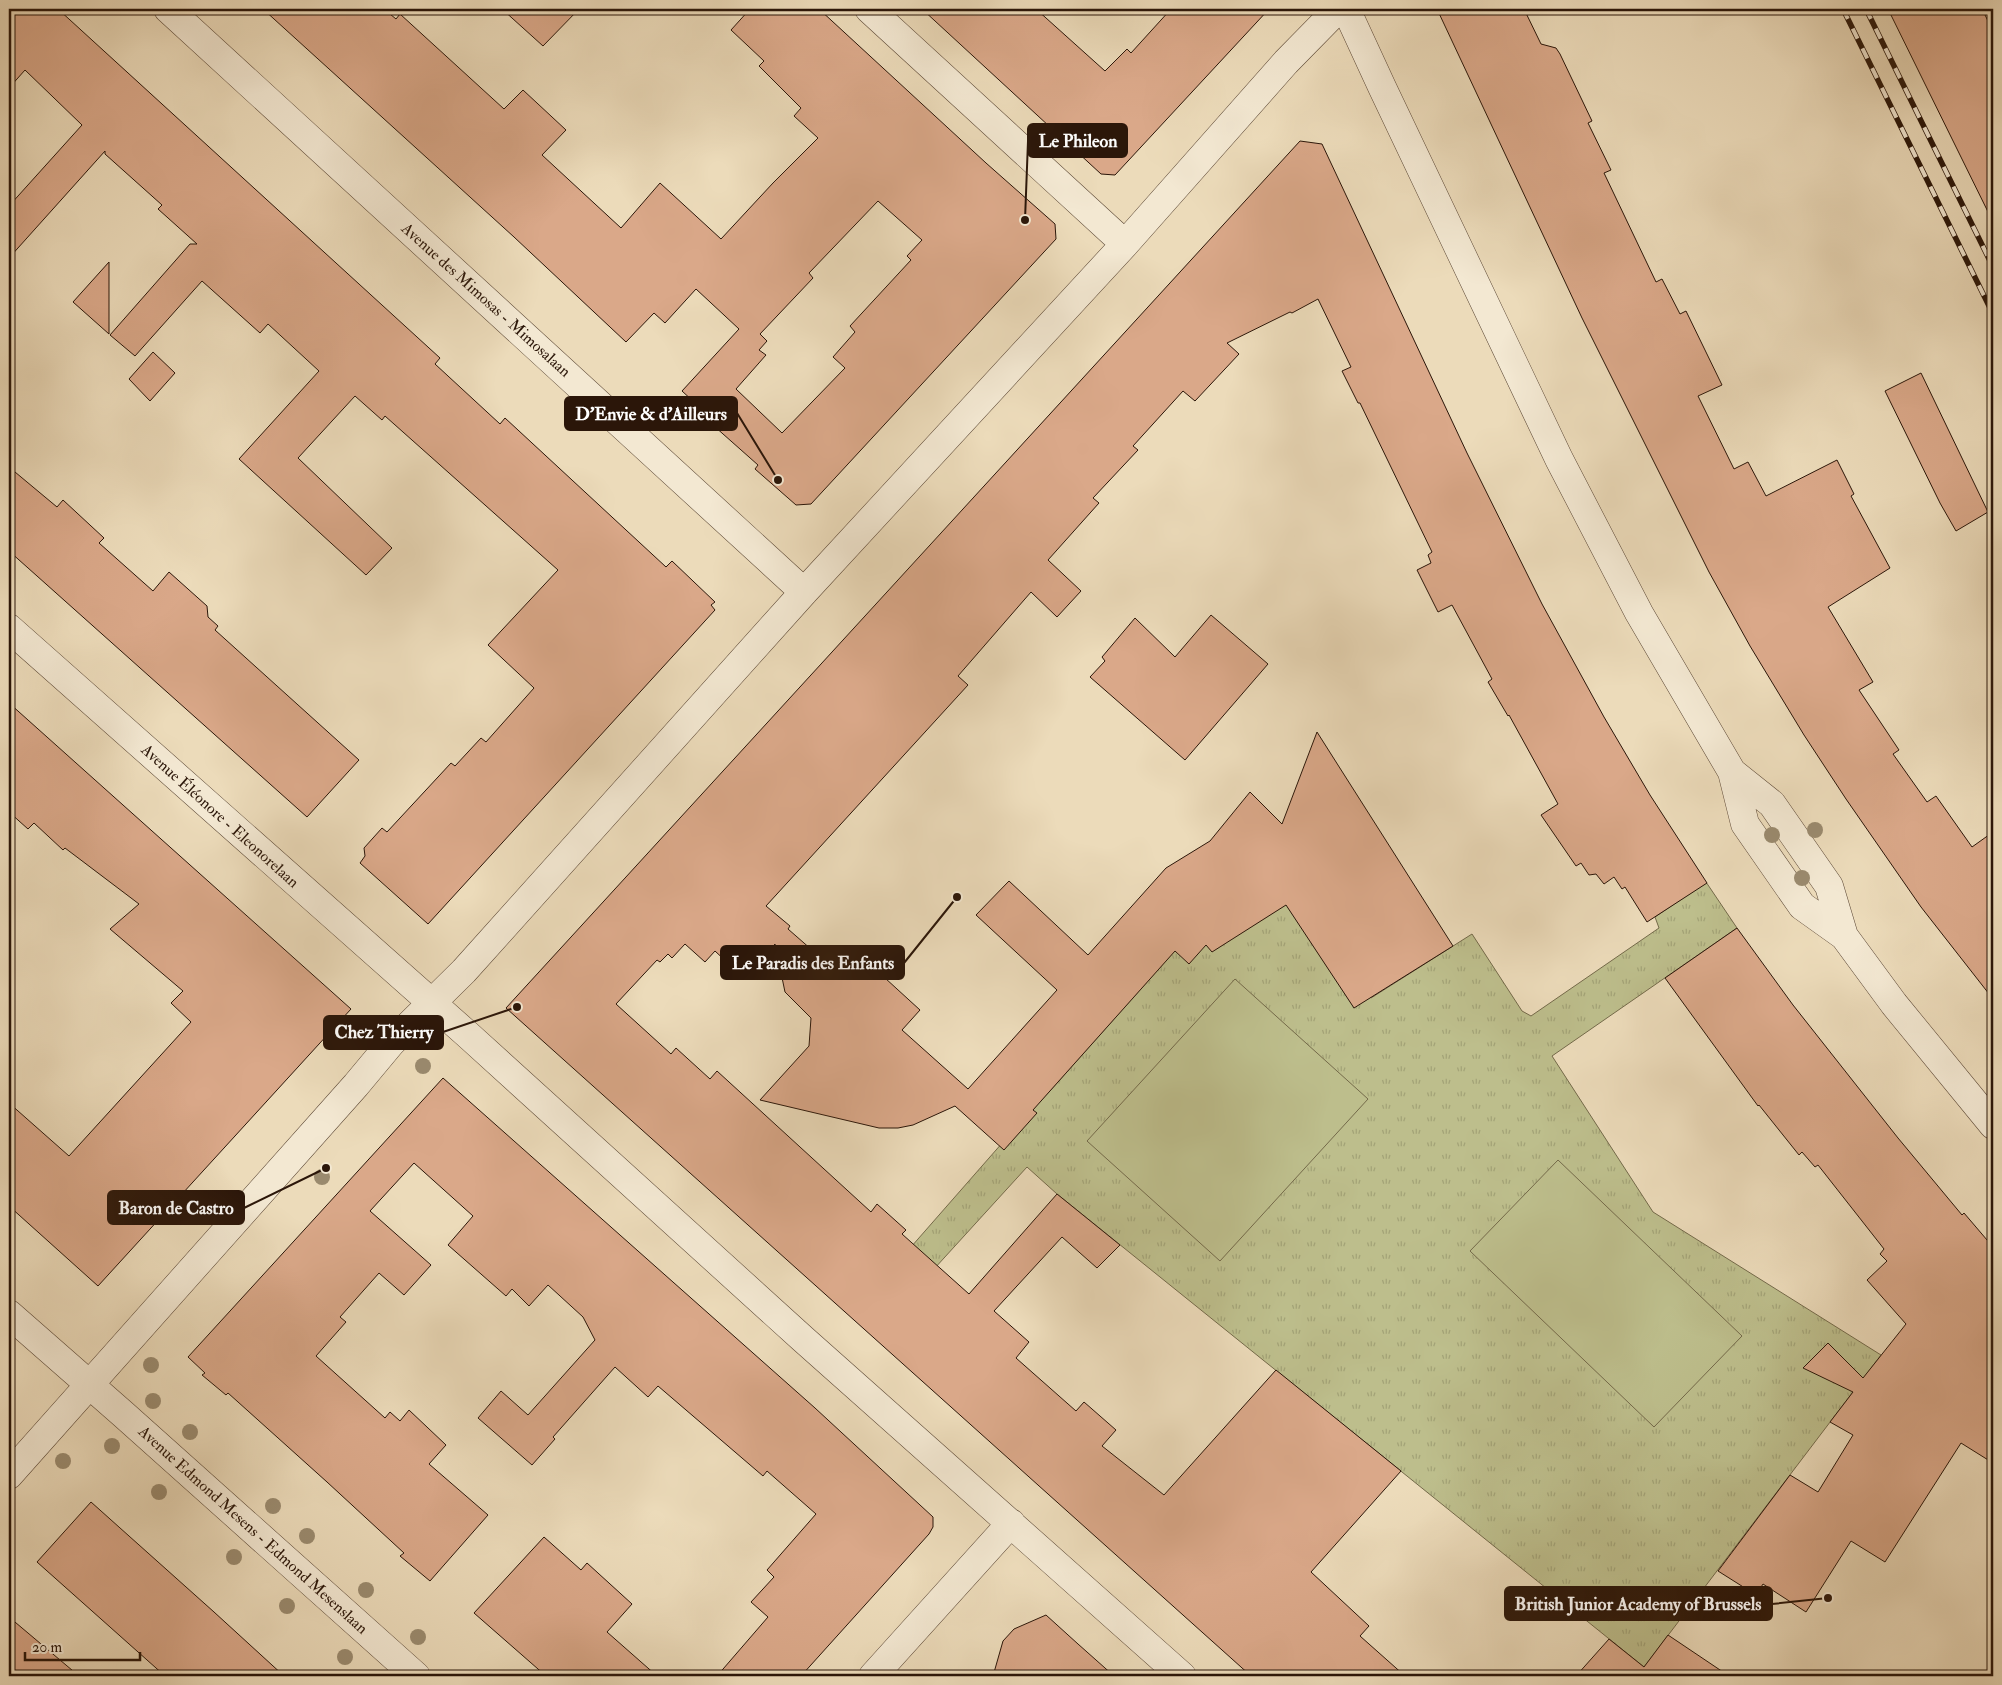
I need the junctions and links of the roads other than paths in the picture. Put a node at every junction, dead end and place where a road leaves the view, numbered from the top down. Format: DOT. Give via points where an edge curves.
graph roads {
  1 [pos="168,9"];
  2 [pos="870,9"];
  3 [pos="1338,9"];
  4 [pos="1346,9"];
  5 [pos="1125,244"];
  6 [pos="804,592"];
  7 [pos="9,628"];
  8 [pos="431,1004"];
  9 [pos="1993,1125"];
  10 [pos="9,1314"];
  11 [pos="89,1386"];
  12 [pos="9,1475"];
  13 [pos="1011,1523"];
  14 [pos="416,1676"];
  15 [pos="873,1676"];
  16 [pos="1182,1676"];
  1 -- 6 [label="street, Avenue des Mimosas - Mimosalaan"];
  2 -- 5 [label="street"];
  3 -- 5 [label="street" via="1286,62"];
  4 -- 9 [label="street" via="1559,459 1639,613 1732,772 1745,824 1802,906 1844,936 1894,1004"];
  5 -- 6 [label="street"];
  6 -- 8 [label="street"];
  7 -- 8 [label="street, Avenue Éléonore - Eleonorelaan"];
  8 -- 11 [label="street" via="391,1042"];
  8 -- 13 [label="street, Avenue Éléonore - Eleonorelaan"];
  10 -- 11 [label="street, Avenue Edmond Mesens - Edmond Mesenslaan"];
  11 -- 12 [label="street"];
  11 -- 14 [label="street, Avenue Edmond Mesens - Edmond Mesenslaan"];
  13 -- 15 [label="street"];
  13 -- 16 [label="street, Avenue Éléonore - Eleonorelaan"];
}
